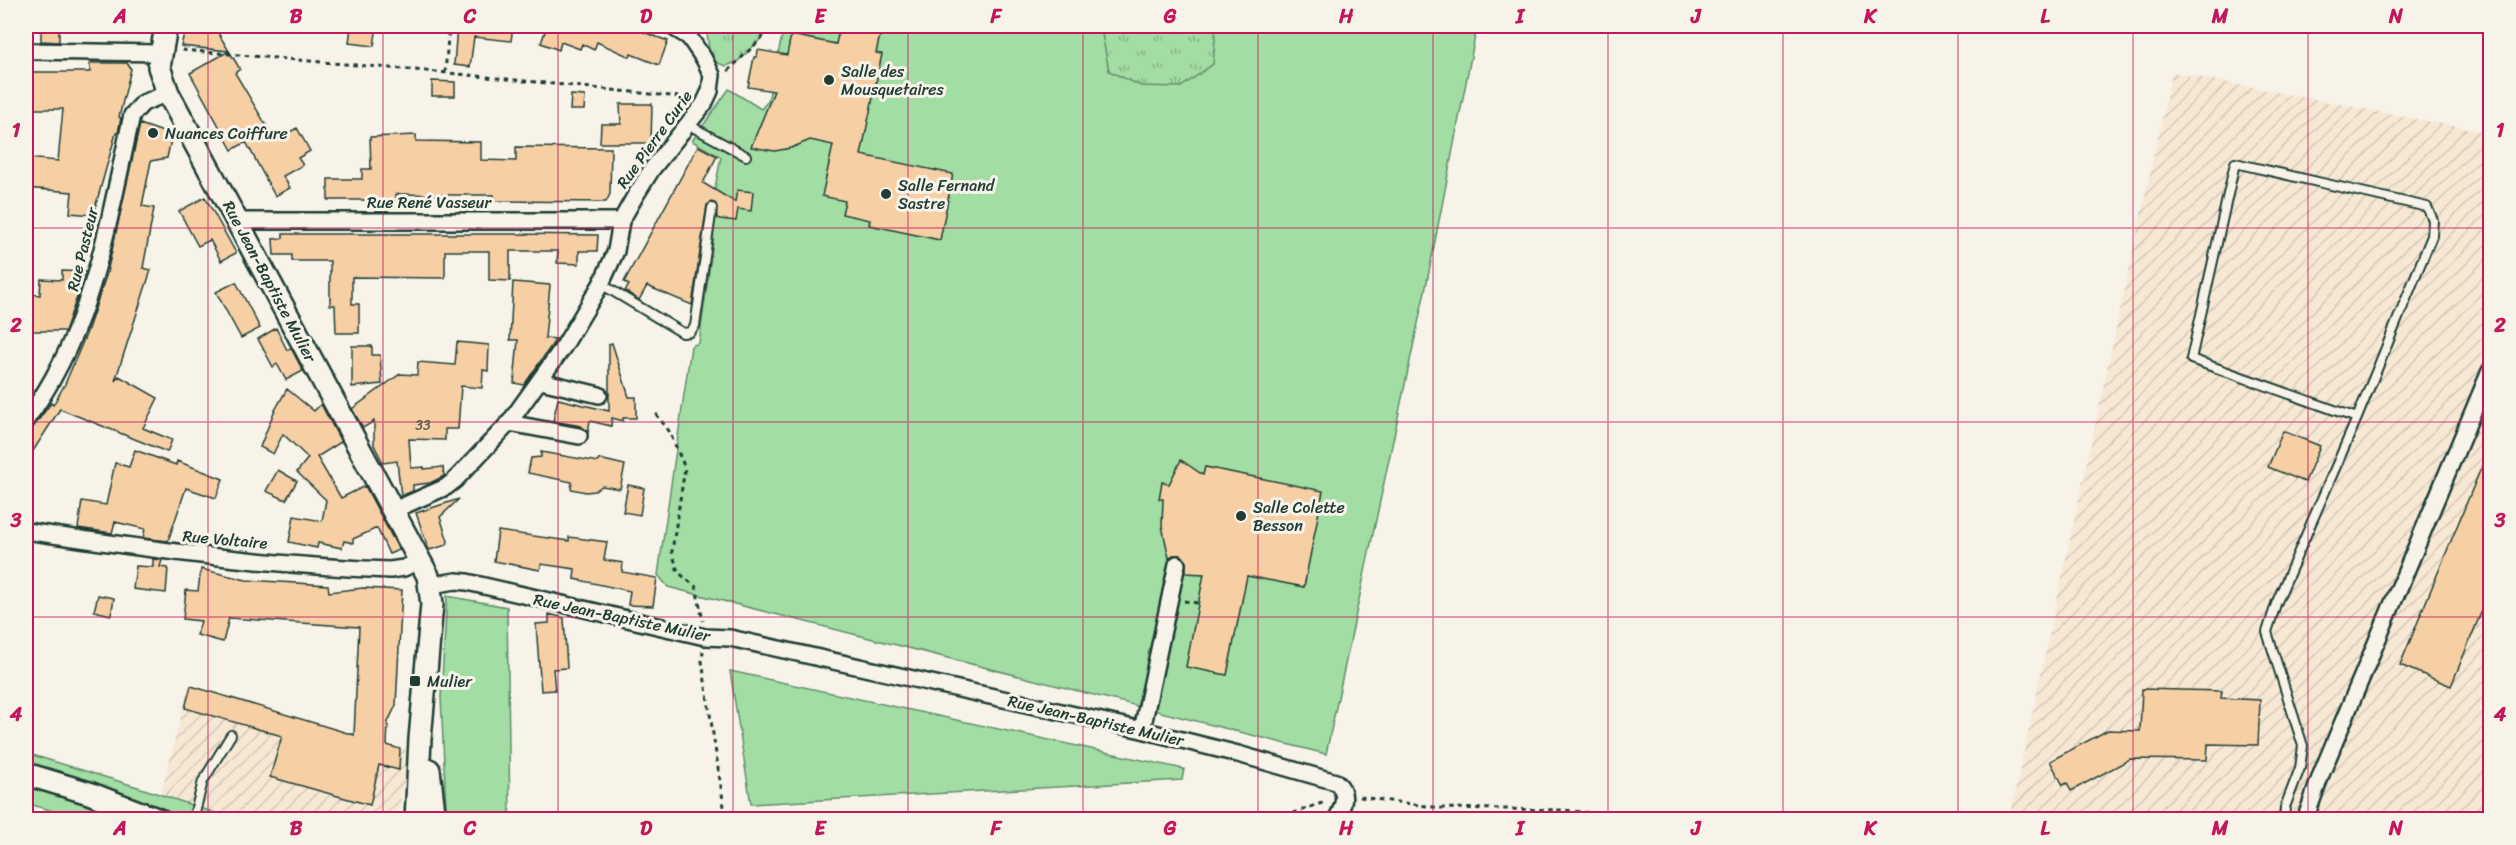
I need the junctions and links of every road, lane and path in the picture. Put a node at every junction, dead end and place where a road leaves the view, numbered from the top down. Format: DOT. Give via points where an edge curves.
graph roads {
  1 [pos="166,26"];
  2 [pos="449,26"];
  3 [pos="671,26"];
  4 [pos="774,26"];
  5 [pos="26,51"];
  6 [pos="163,73"];
  7 [pos="445,73"];
  8 [pos="712,75"];
  9 [pos="705,100"];
  10 [pos="687,124"];
  11 [pos="746,156"];
  12 [pos="712,208"];
  13 [pos="237,221"];
  14 [pos="621,221"];
  15 [pos="601,284"];
  16 [pos="2490,371"];
  17 [pos="541,381"];
  18 [pos="599,395"];
  19 [pos="656,414"];
  20 [pos="2356,418"];
  21 [pos="26,420"];
  22 [pos="509,423"];
  23 [pos="579,436"];
  24 [pos="394,510"];
  25 [pos="26,531"];
  26 [pos="421,560"];
  27 [pos="1177,564"];
  28 [pos="431,585"];
  29 [pos="705,637"];
  30 [pos="426,693"];
  31 [pos="1142,730"];
  32 [pos="231,735"];
  33 [pos="26,774"];
  34 [pos="1344,795"];
  35 [pos="159,819"];
  36 [pos="193,819"];
  37 [pos="416,819"];
  38 [pos="435,819"];
  39 [pos="726,819"];
  40 [pos="1140,819"];
  41 [pos="1336,819"];
  42 [pos="1658,819"];
  43 [pos="2284,819"];
  44 [pos="2305,819"];
  1 -- 6 [label="main road"];
  2 -- 7 [label="path"];
  3 -- 8 [label="street" via="693,42"];
  4 -- 8 [label="path" via="728,71"];
  5 -- 6 [label="street"];
  6 -- 7 [label="path" via="182,50"];
  6 -- 13 [label="main road, Rue Jean-Baptiste Mulier"];
  6 -- 21 [label="street, Rue Pasteur" via="132,116 100,258 81,322 63,364"];
  7 -- 9 [label="path"];
  8 -- 9 [label="street, Rue Pierre Curie"];
  9 -- 10 [label="street, Rue Pierre Curie"];
  10 -- 11 [label="lane"];
  10 -- 14 [label="street, Rue Pierre Curie" via="652,169"];
  12 -- 15 [label="lane" via="695,326 690,332 683,333"];
  13 -- 14 [label="street, Rue René Vasseur"];
  13 -- 24 [label="main road, Rue Jean-Baptiste Mulier"];
  14 -- 15 [label="street, Rue Pierre Curie" via="616,250"];
  15 -- 17 [label="street, Rue Pierre Curie"];
  16 -- 44 [label="street"];
  17 -- 18 [label="street"];
  17 -- 22 [label="street, Rue Pierre Curie"];
  19 -- 29 [label="path" via="669,431 685,468 672,551 678,572 696,587"];
  20 -- 20 [label="lane" via="2432,236 2433,220 2427,207 2235,163 2191,359"];
  20 -- 43 [label="lane" via="2267,632 2302,746 2300,768"];
  22 -- 23 [label="street"];
  22 -- 24 [label="street, Rue Pierre Curie" via="446,488"];
  24 -- 26 [label="main road, Rue Jean-Baptiste Mulier"];
  25 -- 26 [label="street, Rue Voltaire" via="251,561 390,570"];
  26 -- 28 [label="main road, Rue Jean-Baptiste Mulier"];
  27 -- 31 [label="street"];
  28 -- 29 [label="street, Rue Jean-Baptiste Mulier" via="461,581"];
  28 -- 30 [label="main road"];
  29 -- 31 [label="street, Rue Jean-Baptiste Mulier" via="730,638"];
  29 -- 39 [label="path" via="702,662"];
  30 -- 37 [label="main road"];
  30 -- 38 [label="main road"];
  31 -- 34 [label="street, Rue Jean-Baptiste Mulier" via="1334,782 1341,786"];
  32 -- 36 [label="lane" via="202,781"];
  33 -- 35 [label="main road"];
  34 -- 40 [label="path" via="1293,813"];
  34 -- 41 [label="street"];
  34 -- 42 [label="path" via="1440,808 1564,810"];
}
